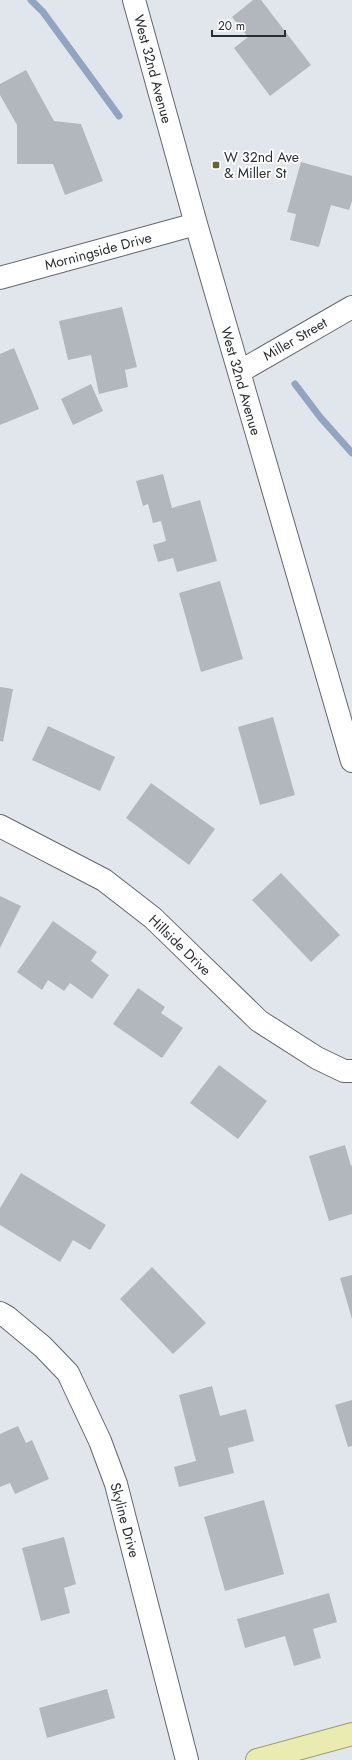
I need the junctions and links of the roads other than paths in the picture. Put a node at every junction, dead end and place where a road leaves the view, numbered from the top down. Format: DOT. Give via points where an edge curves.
graph roads {
  1 [pos="134,0"];
  2 [pos="196,224"];
  3 [pos="0,278"];
  4 [pos="352,307"];
  5 [pos="239,372"];
  6 [pos="352,761"];
  7 [pos="0,826"];
  8 [pos="352,1071"];
  9 [pos="0,1314"];
  10 [pos="352,1734"];
  11 [pos="187,1760"];
  12 [pos="257,1760"];
  1 -- 2 [label="street, West 32nd Avenue"];
  2 -- 3 [label="street, Morningside Drive"];
  2 -- 5 [label="street, West 32nd Avenue"];
  4 -- 5 [label="street, Miller Street"];
  5 -- 6 [label="street, West 32nd Avenue"];
  7 -- 8 [label="street, Hillside Drive" via="104,880 153,918 259,1021 317,1058 344,1071"];
  9 -- 11 [label="street, Skyline Drive" via="43,1347 68,1373 100,1441 116,1484"];
  10 -- 12 [label="main road"];
}
